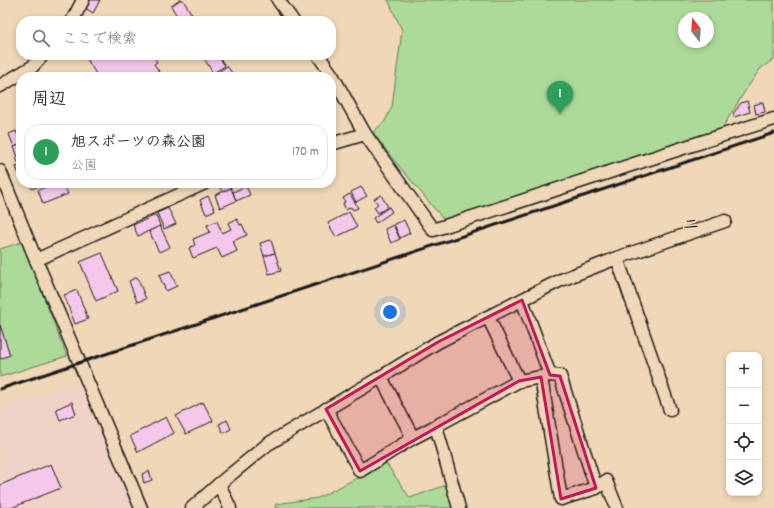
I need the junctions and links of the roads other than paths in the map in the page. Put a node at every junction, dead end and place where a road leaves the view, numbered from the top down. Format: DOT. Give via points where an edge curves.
graph roads {
  1 [pos="83,0"];
  2 [pos="278,0"];
  3 [pos="75,16"];
  4 [pos="289,16"];
  5 [pos="38,60"];
  6 [pos="322,60"];
  7 [pos="24,72"];
  8 [pos="330,72"];
  9 [pos="16,76"];
  10 [pos="336,82"];
  11 [pos="0,86"];
  12 [pos="774,119"];
  13 [pos="365,134"];
  14 [pos="336,143"];
  15 [pos="0,171"];
  16 [pos="194,188"];
  17 [pos="725,221"];
  18 [pos="617,258"];
  19 [pos="36,260"];
  20 [pos="522,300"];
  21 [pos="488,317"];
  22 [pos="546,376"];
  23 [pos="381,377"];
  24 [pos="519,381"];
  25 [pos="326,409"];
  26 [pos="670,410"];
  27 [pos="436,426"];
  28 [pos="413,438"];
  29 [pos="219,484"];
  30 [pos="596,488"];
  31 [pos="141,508"];
  32 [pos="192,508"];
  33 [pos="230,508"];
  34 [pos="459,508"];
  35 [pos="617,508"];
  1 -- 3 [label="street"];
  2 -- 4 [label="street"];
  5 -- 7 [label="street"];
  6 -- 8 [label="street"];
  9 -- 11 [label="street"];
  10 -- 13 [label="street"];
  12 -- 13 [label="street" via="433,230"];
  13 -- 14 [label="street"];
  15 -- 19 [label="street"];
  16 -- 19 [label="street"];
  17 -- 18 [label="street"];
  18 -- 20 [label="street" via="561,280"];
  18 -- 26 [label="street"];
  19 -- 31 [label="street"];
  20 -- 21 [label="street"];
  20 -- 22 [label="street"];
  21 -- 23 [label="street" via="438,342"];
  21 -- 24 [label="street"];
  22 -- 24 [label="street"];
  22 -- 30 [label="street" via="560,376"];
  22 -- 30 [label="street" via="561,499"];
  23 -- 25 [label="street"];
  23 -- 28 [label="street"];
  24 -- 27 [label="street"];
  25 -- 28 [label="street" via="360,471"];
  25 -- 29 [label="street" via="268,444"];
  27 -- 28 [label="street"];
  27 -- 34 [label="street"];
  29 -- 32 [label="street"];
  29 -- 33 [label="street"];
  30 -- 35 [label="street" via="606,481"];
}
